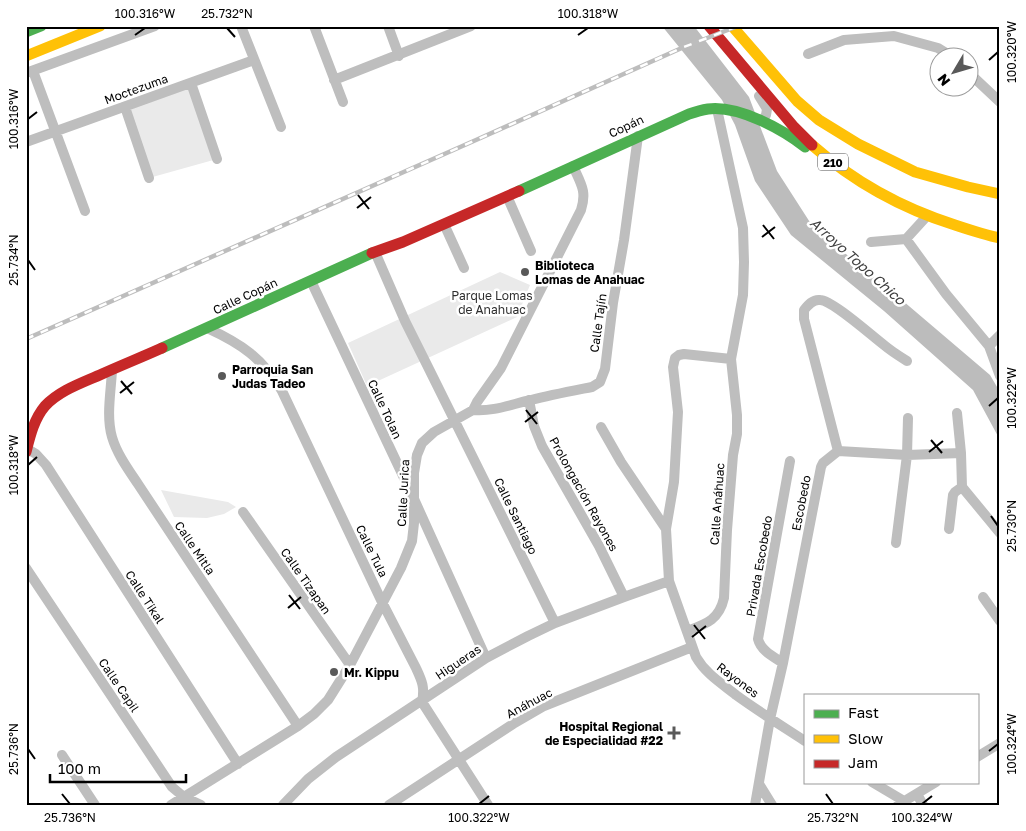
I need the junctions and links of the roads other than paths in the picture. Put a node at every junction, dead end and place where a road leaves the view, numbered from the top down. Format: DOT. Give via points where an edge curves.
graph roads {
  1 [pos="42,26"];
  2 [pos="100,26"];
  3 [pos="155,26"];
  4 [pos="241,26"];
  5 [pos="314,26"];
  6 [pos="388,26"];
  7 [pos="709,26"];
  8 [pos="732,26"];
  9 [pos="466,27"];
  10 [pos="26,32"];
  11 [pos="938,48"];
  12 [pos="730,51"];
  13 [pos="808,54"];
  14 [pos="26,56"];
  15 [pos="399,56"];
  16 [pos="254,60"];
  17 [pos="30,72"];
  18 [pos="334,80"];
  19 [pos="978,81"];
  20 [pos="191,83"];
  21 [pos="343,102"];
  22 [pos="1000,102"];
  23 [pos="125,106"];
  24 [pos="717,109"];
  25 [pos="759,121"];
  26 [pos="281,127"];
  27 [pos="56,131"];
  28 [pos="638,136"];
  29 [pos="26,142"];
  30 [pos="217,159"];
  31 [pos="573,166"];
  32 [pos="150,178"];
  33 [pos="857,180"];
  34 [pos="1000,194"];
  35 [pos="507,196"];
  36 [pos="85,211"];
  37 [pos="928,216"];
  38 [pos="444,224"];
  39 [pos="1000,238"];
  40 [pos="906,239"];
  41 [pos="871,242"];
  42 [pos="532,251"];
  43 [pos="375,252"];
  44 [pos="464,268"];
  45 [pos="311,281"];
  46 [pos="207,328"];
  47 [pos="1000,336"];
  48 [pos="989,346"];
  49 [pos="731,360"];
  50 [pos="907,361"];
  51 [pos="112,370"];
  52 [pos="1000,376"];
  53 [pos="529,400"];
  54 [pos="473,410"];
  55 [pos="957,414"];
  56 [pos="908,418"];
  57 [pos="455,420"];
  58 [pos="601,427"];
  59 [pos="26,450"];
  60 [pos="838,451"];
  61 [pos="962,454"];
  62 [pos="907,455"];
  63 [pos="790,461"];
  64 [pos="962,487"];
  65 [pos="414,499"];
  66 [pos="243,512"];
  67 [pos="666,529"];
  68 [pos="949,529"];
  69 [pos="1000,533"];
  70 [pos="896,543"];
  71 [pos="26,568"];
  72 [pos="670,581"];
  73 [pos="624,597"];
  74 [pos="983,597"];
  75 [pos="382,602"];
  76 [pos="1000,621"];
  77 [pos="555,623"];
  78 [pos="687,631"];
  79 [pos="692,646"];
  80 [pos="486,658"];
  81 [pos="784,663"];
  82 [pos="350,665"];
  83 [pos="422,702"];
  84 [pos="770,719"];
  85 [pos="298,726"];
  86 [pos="804,740"];
  87 [pos="1000,743"];
  88 [pos="62,755"];
  89 [pos="978,756"];
  90 [pos="459,760"];
  91 [pos="238,764"];
  92 [pos="759,784"];
  93 [pos="875,784"];
  94 [pos="933,784"];
  95 [pos="917,794"];
  96 [pos="184,797"];
  97 [pos="901,803"];
  98 [pos="95,805"];
  99 [pos="170,805"];
  100 [pos="201,805"];
  101 [pos="283,805"];
  102 [pos="389,805"];
  103 [pos="488,805"];
  104 [pos="756,805"];
  105 [pos="772,805"];
  106 [pos="923,805"];
  1 -- 10 [label="main road"];
  2 -- 14 [label="main road"];
  3 -- 17 [label="street"];
  4 -- 16 [label="street"];
  5 -- 18 [label="street"];
  6 -- 15 [label="street"];
  7 -- 12 [label="main road, 210"];
  8 -- 34 [label="main road, 210" via="797,101 819,120 858,144 915,172"];
  9 -- 15 [label="street"];
  11 -- 13 [label="street" via="894,36 844,40"];
  12 -- 25 [label="street" via="766,106 767,112"];
  12 -- 33 [label="main road, 210" via="794,127 828,159"];
  15 -- 18 [label="street"];
  16 -- 20 [label="street, Moctezuma"];
  16 -- 26 [label="street"];
  17 -- 27 [label="street"];
  18 -- 21 [label="street"];
  19 -- 22 [label="street"];
  20 -- 23 [label="street, Moctezuma"];
  20 -- 30 [label="street"];
  23 -- 27 [label="street, Moctezuma"];
  23 -- 32 [label="street"];
  24 -- 25 [label="main road, Copán"];
  24 -- 28 [label="main road, Copán" via="689,114"];
  24 -- 49 [label="street, Calle Anáhuac" via="743,228 743,295"];
  25 -- 33 [label="main road, Copán" via="792,137 833,170"];
  27 -- 29 [label="street, Moctezuma"];
  27 -- 36 [label="street"];
  28 -- 31 [label="main road, Copán"];
  28 -- 53 [label="street, Calle Tajín" via="602,378 592,387"];
  31 -- 35 [label="main road, Copán"];
  31 -- 54 [label="street, Calle Jurica" via="584,189 581,210 501,368"];
  33 -- 37 [label="main road, 210"];
  35 -- 38 [label="main road, Calle Copán"];
  35 -- 42 [label="street"];
  37 -- 39 [label="main road, 210"];
  37 -- 40 [label="street"];
  38 -- 43 [label="main road, Calle Copán"];
  38 -- 44 [label="street"];
  40 -- 41 [label="street"];
  40 -- 48 [label="street"];
  43 -- 45 [label="main road, Calle Copán"];
  43 -- 57 [label="street, Calle Santiago"];
  45 -- 46 [label="main road, Calle Copán"];
  45 -- 65 [label="street, Calle Tolan"];
  46 -- 51 [label="main road, Calle Copán"];
  46 -- 75 [label="street, Calle Tula" via="246,350 275,380"];
  47 -- 48 [label="street"];
  48 -- 52 [label="street"];
  49 -- 67 [label="street" via="679,354 674,360 678,432"];
  49 -- 78 [label="street, Calle Anáhuac" via="737,434 724,598 716,617"];
  50 -- 60 [label="street" via="828,302 812,301 804,310"];
  51 -- 59 [label="main road, Calle Copán" via="68,389 52,400 39,414"];
  51 -- 85 [label="street, Calle Mitla" via="109,420 116,449"];
  53 -- 54 [label="street, Calle Tajín" via="492,410"];
  53 -- 73 [label="street, Prolongación Rayones" via="542,446"];
  54 -- 57 [label="street, Calle Jurica"];
  55 -- 61 [label="street"];
  56 -- 62 [label="street"];
  57 -- 65 [label="street, Calle Jurica" via="422,443 414,473"];
  57 -- 77 [label="street, Calle Santiago"];
  58 -- 67 [label="street"];
  59 -- 91 [label="street, Calle Tikal" via="36,454 46,465"];
  60 -- 62 [label="street"];
  60 -- 81 [label="street, Escobedo" via="821,467"];
  61 -- 62 [label="street"];
  61 -- 64 [label="street"];
  62 -- 70 [label="street"];
  63 -- 81 [label="street, Privada Escobedo" via="758,639 765,651"];
  64 -- 68 [label="street" via="954,495"];
  64 -- 69 [label="street"];
  65 -- 75 [label="street, Calle Jurica" via="412,541"];
  65 -- 80 [label="street, Calle Tolan"];
  66 -- 82 [label="street, Calle Tizapan"];
  67 -- 72 [label="street, Rayones"];
  71 -- 96 [label="street, Calle Capil" via="172,787"];
  72 -- 73 [label="street, Higueras"];
  72 -- 78 [label="street, Rayones"];
  73 -- 77 [label="street, Higueras"];
  74 -- 76 [label="street"];
  75 -- 82 [label="street, Calle Jurica"];
  75 -- 83 [label="street, Calle Tula" via="420,678 424,691"];
  77 -- 80 [label="street, Higueras"];
  78 -- 79 [label="street, Rayones"];
  79 -- 84 [label="street, Rayones" via="701,666 711,676"];
  79 -- 90 [label="street, Anáhuac" via="544,706"];
  80 -- 83 [label="street, Higueras"];
  81 -- 84 [label="street, Escobedo"];
  82 -- 85 [label="street, Calle Jurica" via="328,700"];
  83 -- 90 [label="street, Calle Tula"];
  83 -- 101 [label="street, Higueras" via="336,757"];
  84 -- 86 [label="street, Rayones"];
  84 -- 92 [label="street, Escobedo"];
  85 -- 91 [label="street, Calle Jurica"];
  87 -- 89 [label="street"];
  88 -- 98 [label="street"];
  90 -- 102 [label="street, Anáhuac"];
  90 -- 103 [label="street, Calle Tula"];
  91 -- 96 [label="street, Calle Jurica"];
  92 -- 104 [label="street, Escobedo"];
  92 -- 105 [label="street"];
  93 -- 97 [label="street"];
  94 -- 95 [label="street"];
  95 -- 97 [label="street"];
  95 -- 106 [label="street"];
  96 -- 99 [label="street, Calle Jurica"];
  96 -- 100 [label="street, Calle Capil"];
}
